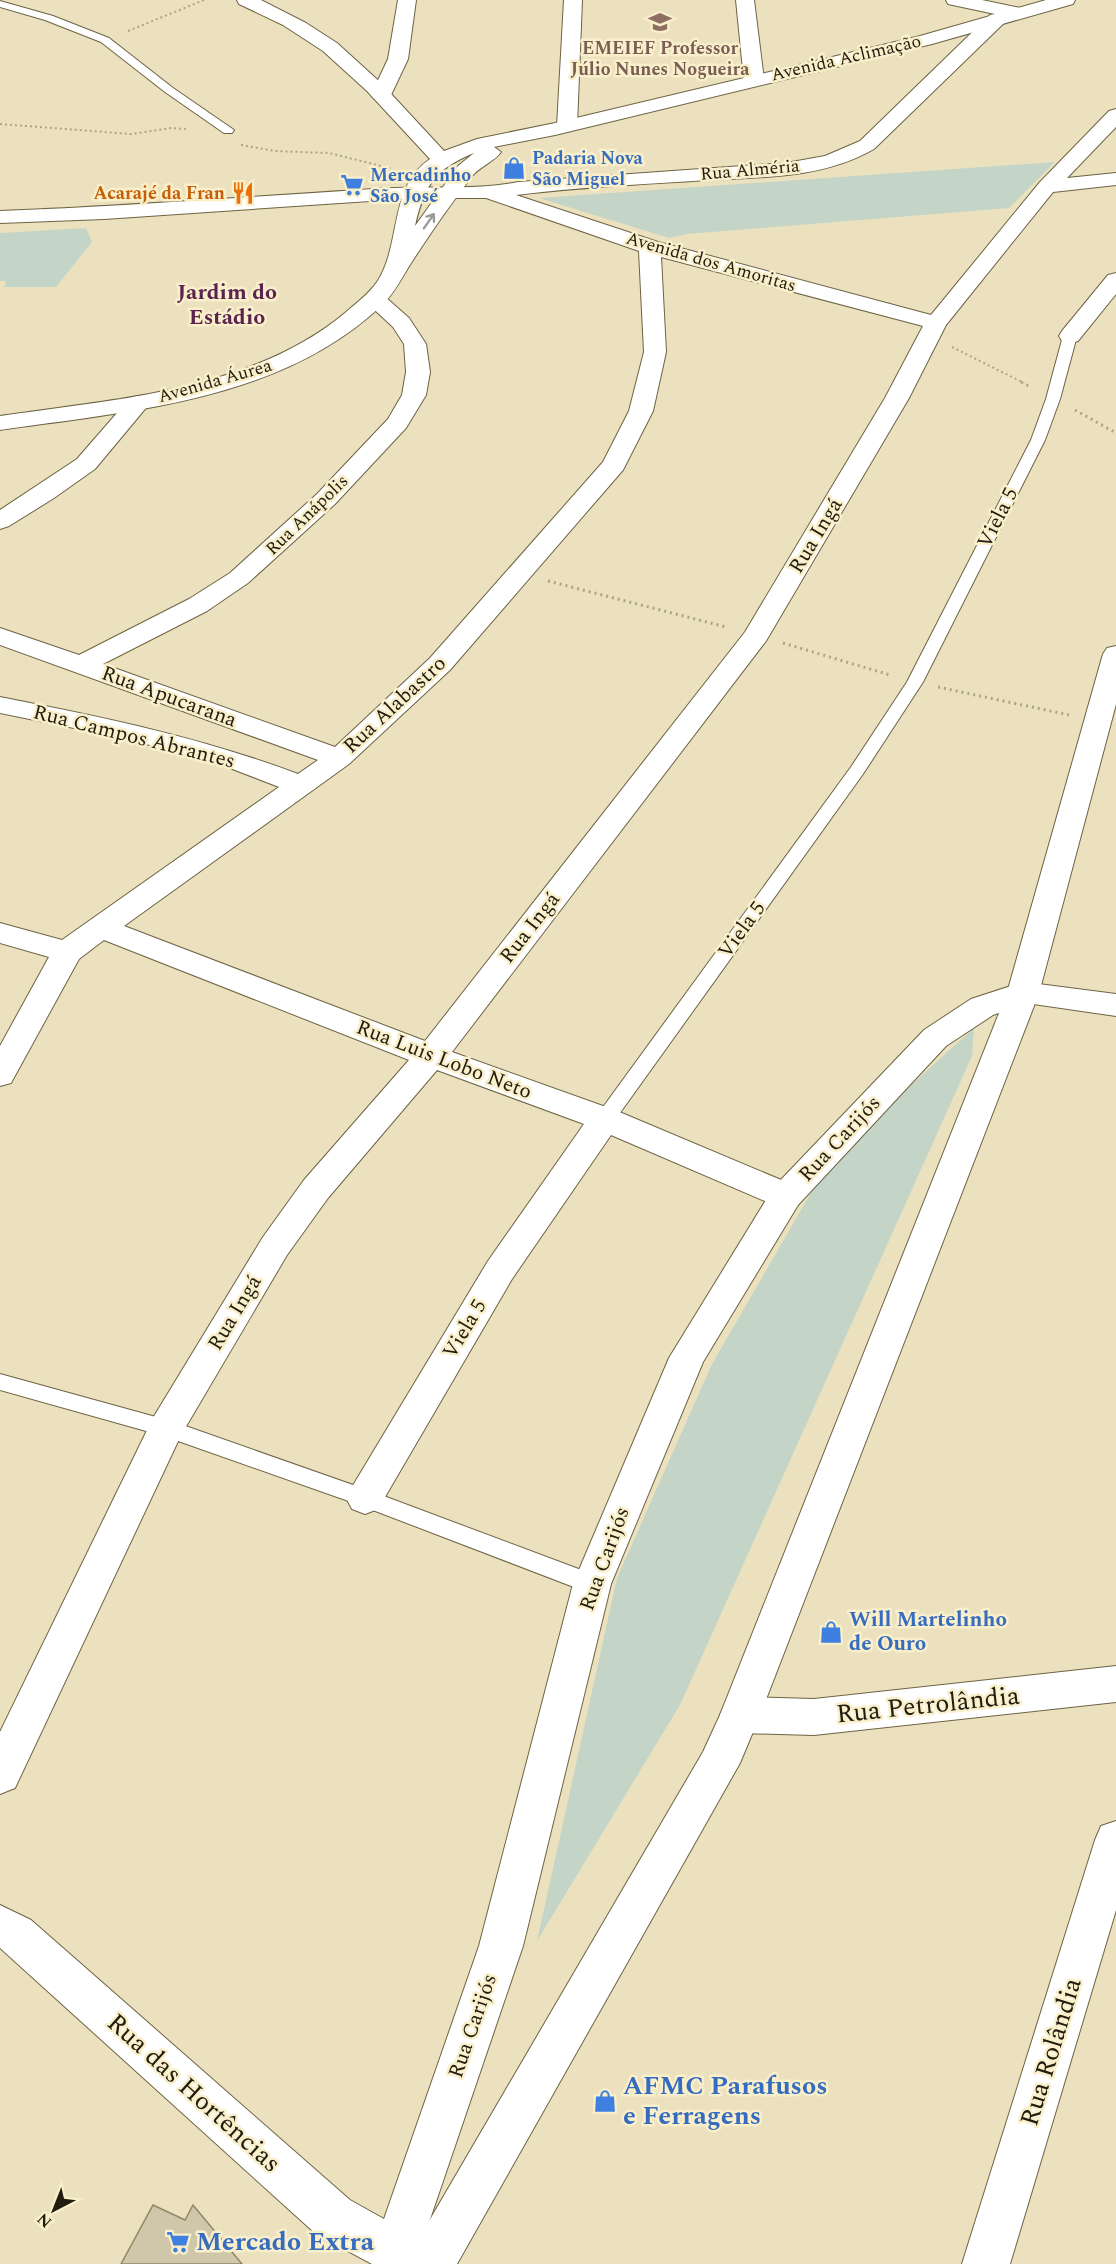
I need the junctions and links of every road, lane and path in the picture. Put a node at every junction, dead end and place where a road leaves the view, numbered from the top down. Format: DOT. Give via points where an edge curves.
graph roads {
  1 [pos="204,0"];
  2 [pos="246,0"];
  3 [pos="408,0"];
  4 [pos="573,0"];
  5 [pos="745,0"];
  6 [pos="955,0"];
  7 [pos="1066,0"];
  8 [pos="0,4"];
  9 [pos="1017,13"];
  10 [pos="997,19"];
  11 [pos="954,31"];
  12 [pos="105,40"];
  13 [pos="966,50"];
  14 [pos="754,80"];
  15 [pos="381,95"];
  16 [pos="1116,116"];
  17 [pos="0,124"];
  18 [pos="561,127"];
  19 [pos="228,130"];
  20 [pos="443,161"];
  21 [pos="461,172"];
  22 [pos="1116,179"];
  23 [pos="419,184"];
  24 [pos="1047,186"];
  25 [pos="449,193"];
  26 [pos="490,193"];
  27 [pos="3,218"];
  28 [pos="650,247"];
  29 [pos="396,269"];
  30 [pos="1116,280"];
  31 [pos="375,300"];
  32 [pos="933,330"];
  33 [pos="1070,336"];
  34 [pos="1053,399"];
  35 [pos="138,403"];
  36 [pos="0,423"];
  37 [pos="1116,433"];
  38 [pos="0,521"];
  39 [pos="519,573"];
  40 [pos="0,636"];
  41 [pos="757,636"];
  42 [pos="1116,654"];
  43 [pos="80,665"];
  44 [pos="915,682"];
  45 [pos="0,705"];
  46 [pos="1096,720"];
  47 [pos="339,758"];
  48 [pos="301,785"];
  49 [pos="101,928"];
  50 [pos="0,933"];
  51 [pos="67,952"];
  52 [pos="1023,993"];
  53 [pos="1116,1005"];
  54 [pos="431,1056"];
  55 [pos="0,1075"];
  56 [pos="605,1119"];
  57 [pos="786,1196"];
  58 [pos="0,1382"];
  59 [pos="166,1428"];
  60 [pos="365,1498"];
  61 [pos="592,1584"];
  62 [pos="1116,1684"];
  63 [pos="740,1714"];
  64 [pos="0,1775"];
  65 [pos="1116,1840"];
  66 [pos="0,1925"];
  67 [pos="422,2260"];
  68 [pos="986,2264"];
  1 -- 12 [label="path"];
  2 -- 15 [label="street, Avenida dos Amoritas" via="329,46"];
  3 -- 15 [label="street" via="398,59"];
  4 -- 18 [label="street"];
  5 -- 14 [label="street"];
  6 -- 9 [label="street"];
  7 -- 9 [label="street, Avenida Aclimação"];
  8 -- 12 [label="lane"];
  9 -- 10 [label="street, Avenida Aclimação"];
  10 -- 11 [label="street, Avenida Aclimação"];
  10 -- 13 [label="street, Rua Alméria"];
  11 -- 13 [label="street"];
  11 -- 14 [label="street, Avenida Aclimação"];
  12 -- 19 [label="lane"];
  13 -- 26 [label="street, Rua Alméria" via="867,145 841,160 768,170"];
  14 -- 18 [label="street, Avenida Aclimação"];
  15 -- 20 [label="street, Avenida dos Amoritas"];
  16 -- 24 [label="street, Rua Ingá"];
  17 -- 19 [label="path" via="130,134 171,128"];
  18 -- 20 [label="street, Avenida Aclimação" via="487,142"];
  18 -- 21 [label="street, Avenida Aclimação" via="482,156"];
  19 -- 23 [label="path" via="233,143 275,151 329,153"];
  20 -- 21 [label="street, Avenida dos Amoritas"];
  20 -- 23 [label="street"];
  21 -- 25 [label="street, Avenida Áurea"];
  21 -- 26 [label="street, Avenida dos Amoritas"];
  22 -- 24 [label="street"];
  23 -- 25 [label="street, Avenida dos Amoritas"];
  23 -- 27 [label="street, Avenida dos Amoritas"];
  23 -- 29 [label="street, Avenida Áurea"];
  24 -- 32 [label="street, Rua Ingá"];
  25 -- 26 [label="street, Avenida dos Amoritas"];
  29 -- 25 [label="street, Avenida Áurea, one-way"];
  26 -- 28 [label="street, Avenida dos Amoritas"];
  28 -- 32 [label="street, Avenida dos Amoritas"];
  28 -- 39 [label="street, Rua Alabastro" via="655,352 641,411 614,465"];
  29 -- 31 [label="street, Avenida Áurea"];
  30 -- 33 [label="street"];
  31 -- 35 [label="street, Avenida Áurea" via="324,340 275,365"];
  31 -- 43 [label="street, Rua Anápolis" via="401,323 415,344 418,372 414,395 398,423 326,499 239,578 198,605"];
  32 -- 34 [label="path"];
  32 -- 41 [label="street, Rua Ingá"];
  33 -- 34 [label="lane, Viela 5"];
  34 -- 37 [label="path"];
  34 -- 44 [label="lane, Viela 5" via="1038,440"];
  35 -- 36 [label="street, Avenida Áurea"];
  35 -- 38 [label="street" via="86,464"];
  39 -- 41 [label="path"];
  39 -- 47 [label="street, Rua Alabastro" via="440,664"];
  40 -- 43 [label="street, Rua Apucarana"];
  41 -- 44 [label="path"];
  41 -- 54 [label="street, Rua Ingá"];
  42 -- 46 [label="street"];
  43 -- 47 [label="street, Rua Apucarana"];
  44 -- 46 [label="path"];
  44 -- 56 [label="lane, Viela 5" via="857,770"];
  45 -- 48 [label="street, Rua Campos Abrantes" via="164,740 232,759"];
  46 -- 52 [label="street"];
  47 -- 48 [label="street, Rua Alabastro"];
  48 -- 49 [label="street, Rua Alabastro"];
  49 -- 51 [label="street, Rua Alabastro"];
  49 -- 54 [label="street, Rua Luis Lobo Neto"];
  50 -- 51 [label="street"];
  51 -- 55 [label="street, Rua Alabastro"];
  52 -- 53 [label="street"];
  52 -- 57 [label="street, Rua Carijós" via="982,1007 935,1038"];
  52 -- 63 [label="street"];
  54 -- 56 [label="street, Rua Luis Lobo Neto"];
  54 -- 59 [label="street, Rua Ingá" via="316,1189 275,1246"];
  56 -- 57 [label="street, Rua Luis Lobo Neto"];
  56 -- 60 [label="street, Viela 5" via="500,1270"];
  57 -- 61 [label="street, Rua Carijós" via="687,1358"];
  58 -- 59 [label="lane"];
  59 -- 60 [label="lane"];
  59 -- 64 [label="street, Rua Ingá"];
  60 -- 61 [label="lane"];
  61 -- 67 [label="street, Rua Carijós"];
  62 -- 63 [label="street, Rua Petrolândia" via="814,1718"];
  63 -- 67 [label="street" via="719,1763"];
  65 -- 68 [label="street, Rua Rolândia"];
  66 -- 67 [label="street, Rua das Hortências" via="16,1934 333,2217"];
}
